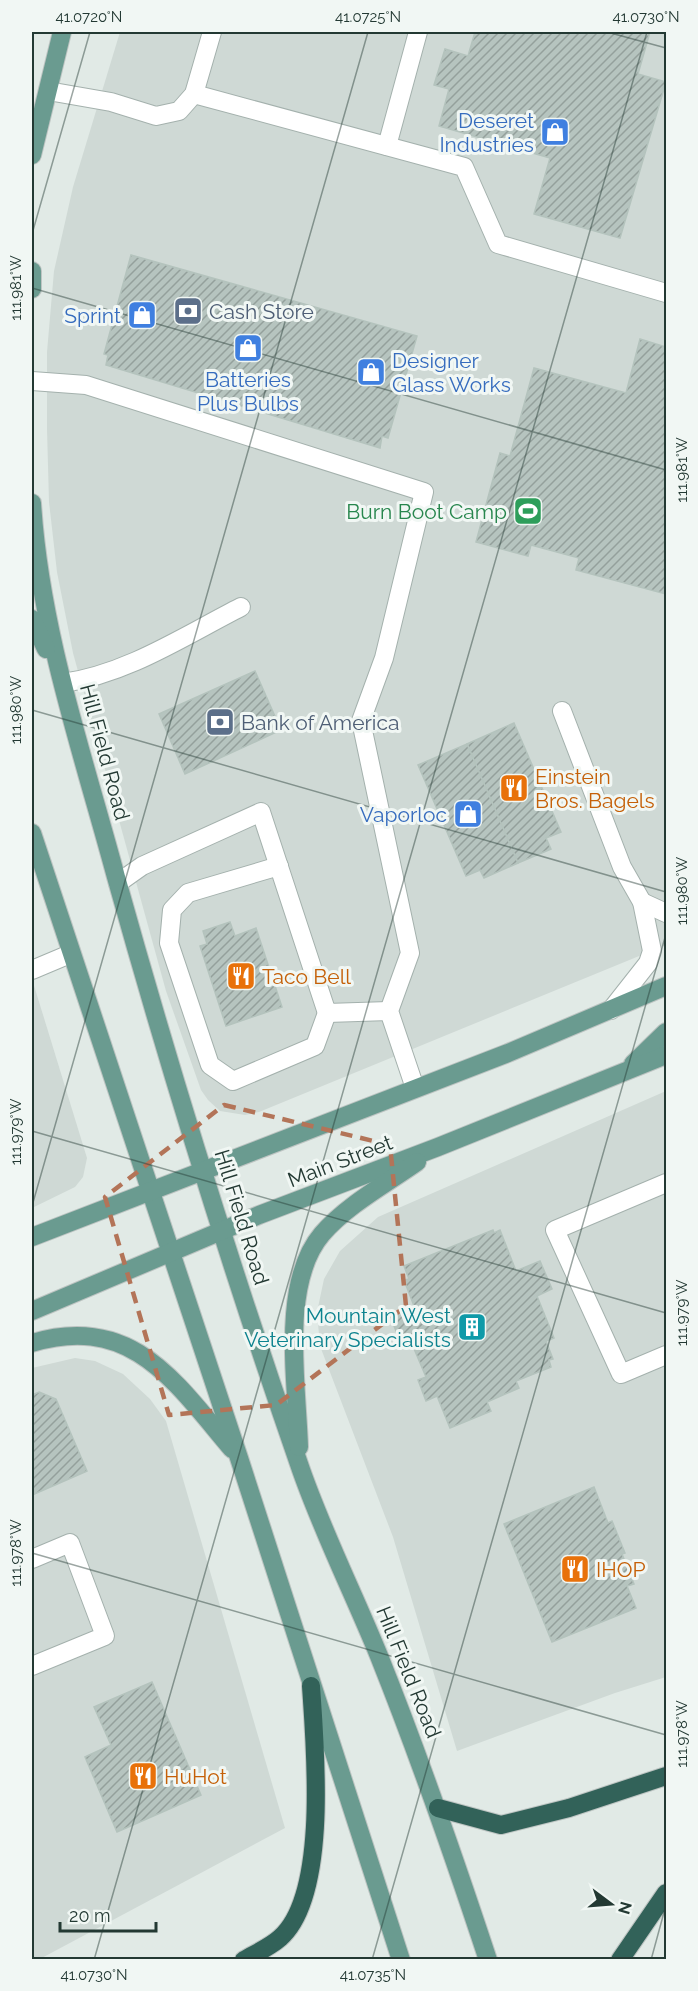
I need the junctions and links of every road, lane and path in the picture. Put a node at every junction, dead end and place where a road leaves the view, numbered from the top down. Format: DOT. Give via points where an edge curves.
graph roads {
  1 [pos="62,32"];
  2 [pos="212,32"];
  3 [pos="418,32"];
  4 [pos="48,91"];
  5 [pos="194,94"];
  6 [pos="387,146"];
  7 [pos="32,155"];
  8 [pos="32,272"];
  9 [pos="32,289"];
  10 [pos="666,292"];
  11 [pos="32,381"];
  12 [pos="32,503"];
  13 [pos="242,608"];
  14 [pos="32,619"];
  15 [pos="63,683"];
  16 [pos="562,711"];
  17 [pos="33,841"];
  18 [pos="279,866"];
  19 [pos="118,883"];
  20 [pos="642,902"];
  21 [pos="666,913"];
  22 [pos="70,954"];
  23 [pos="32,970"];
  24 [pos="666,986"];
  25 [pos="389,1011"];
  26 [pos="610,1011"];
  27 [pos="327,1013"];
  28 [pos="666,1032"];
  29 [pos="666,1055"];
  30 [pos="623,1074"];
  31 [pos="415,1088"];
  32 [pos="438,1147"];
  33 [pos="203,1170"];
  34 [pos="666,1183"];
  35 [pos="150,1190"];
  36 [pos="222,1231"];
  37 [pos="32,1237"];
  38 [pos="170,1254"];
  39 [pos="32,1311"];
  40 [pos="32,1342"];
  41 [pos="666,1355"];
  42 [pos="239,1458"];
  43 [pos="300,1468"];
  44 [pos="32,1559"];
  45 [pos="32,1666"];
  46 [pos="311,1686"];
  47 [pos="666,1776"];
  48 [pos="438,1808"];
  49 [pos="666,1893"];
  50 [pos="244,1959"];
  51 [pos="401,1959"];
  52 [pos="488,1959"];
  53 [pos="620,1959"];
  1 -- 4 [label="main road"];
  2 -- 5 [label="lane"];
  3 -- 6 [label="lane"];
  4 -- 5 [label="lane" via="111,102 156,116 179,111"];
  4 -- 7 [label="main road"];
  5 -- 6 [label="lane"];
  6 -- 10 [label="lane" via="464,167 498,244"];
  8 -- 9 [label="main road"];
  11 -- 25 [label="lane" via="86,384 424,492 384,658 361,721 410,953"];
  12 -- 15 [label="main road, Hill Field Road" via="44,603"];
  13 -- 15 [label="lane" via="118,670 94,679"];
  14 -- 15 [label="main road"];
  15 -- 19 [label="main road, Hill Field Road"];
  16 -- 20 [label="lane" via="622,867"];
  17 -- 22 [label="main road"];
  18 -- 19 [label="lane" via="261,812 142,866"];
  18 -- 27 [label="lane"];
  18 -- 27 [label="lane" via="188,894 172,910 169,943 210,1065 233,1081 315,1046"];
  19 -- 33 [label="main road, Hill Field Road"];
  20 -- 21 [label="lane"];
  20 -- 26 [label="lane" via="652,954"];
  22 -- 23 [label="lane"];
  22 -- 35 [label="main road"];
  24 -- 26 [label="main road, Main Street"];
  25 -- 27 [label="lane"];
  25 -- 31 [label="lane"];
  26 -- 31 [label="main road, Main Street"];
  28 -- 30 [label="main road"];
  29 -- 30 [label="main road, Main Street"];
  30 -- 32 [label="main road, Main Street"];
  31 -- 33 [label="main road, Main Street"];
  32 -- 36 [label="main road, Main Street"];
  32 -- 43 [label="main road" via="332,1224 305,1258 295,1313"];
  33 -- 35 [label="main road, Main Street"];
  33 -- 36 [label="main road, Hill Field Road"];
  34 -- 41 [label="lane" via="555,1230 621,1374"];
  35 -- 37 [label="main road, Main Street"];
  35 -- 38 [label="main road"];
  36 -- 38 [label="main road, Main Street"];
  36 -- 43 [label="main road, Hill Field Road"];
  38 -- 39 [label="main road, Main Street"];
  38 -- 42 [label="main road"];
  40 -- 42 [label="main road" via="89,1335 142,1353 166,1372"];
  42 -- 46 [label="main road"];
  43 -- 48 [label="main road, Hill Field Road" via="379,1654"];
  44 -- 45 [label="lane" via="70,1543 105,1636"];
  46 -- 50 [label="highway" via="317,1788 303,1903 281,1938"];
  46 -- 51 [label="main road"];
  47 -- 48 [label="highway" via="569,1808 501,1825"];
  48 -- 52 [label="main road, Hill Field Road"];
  49 -- 53 [label="highway"];
}
